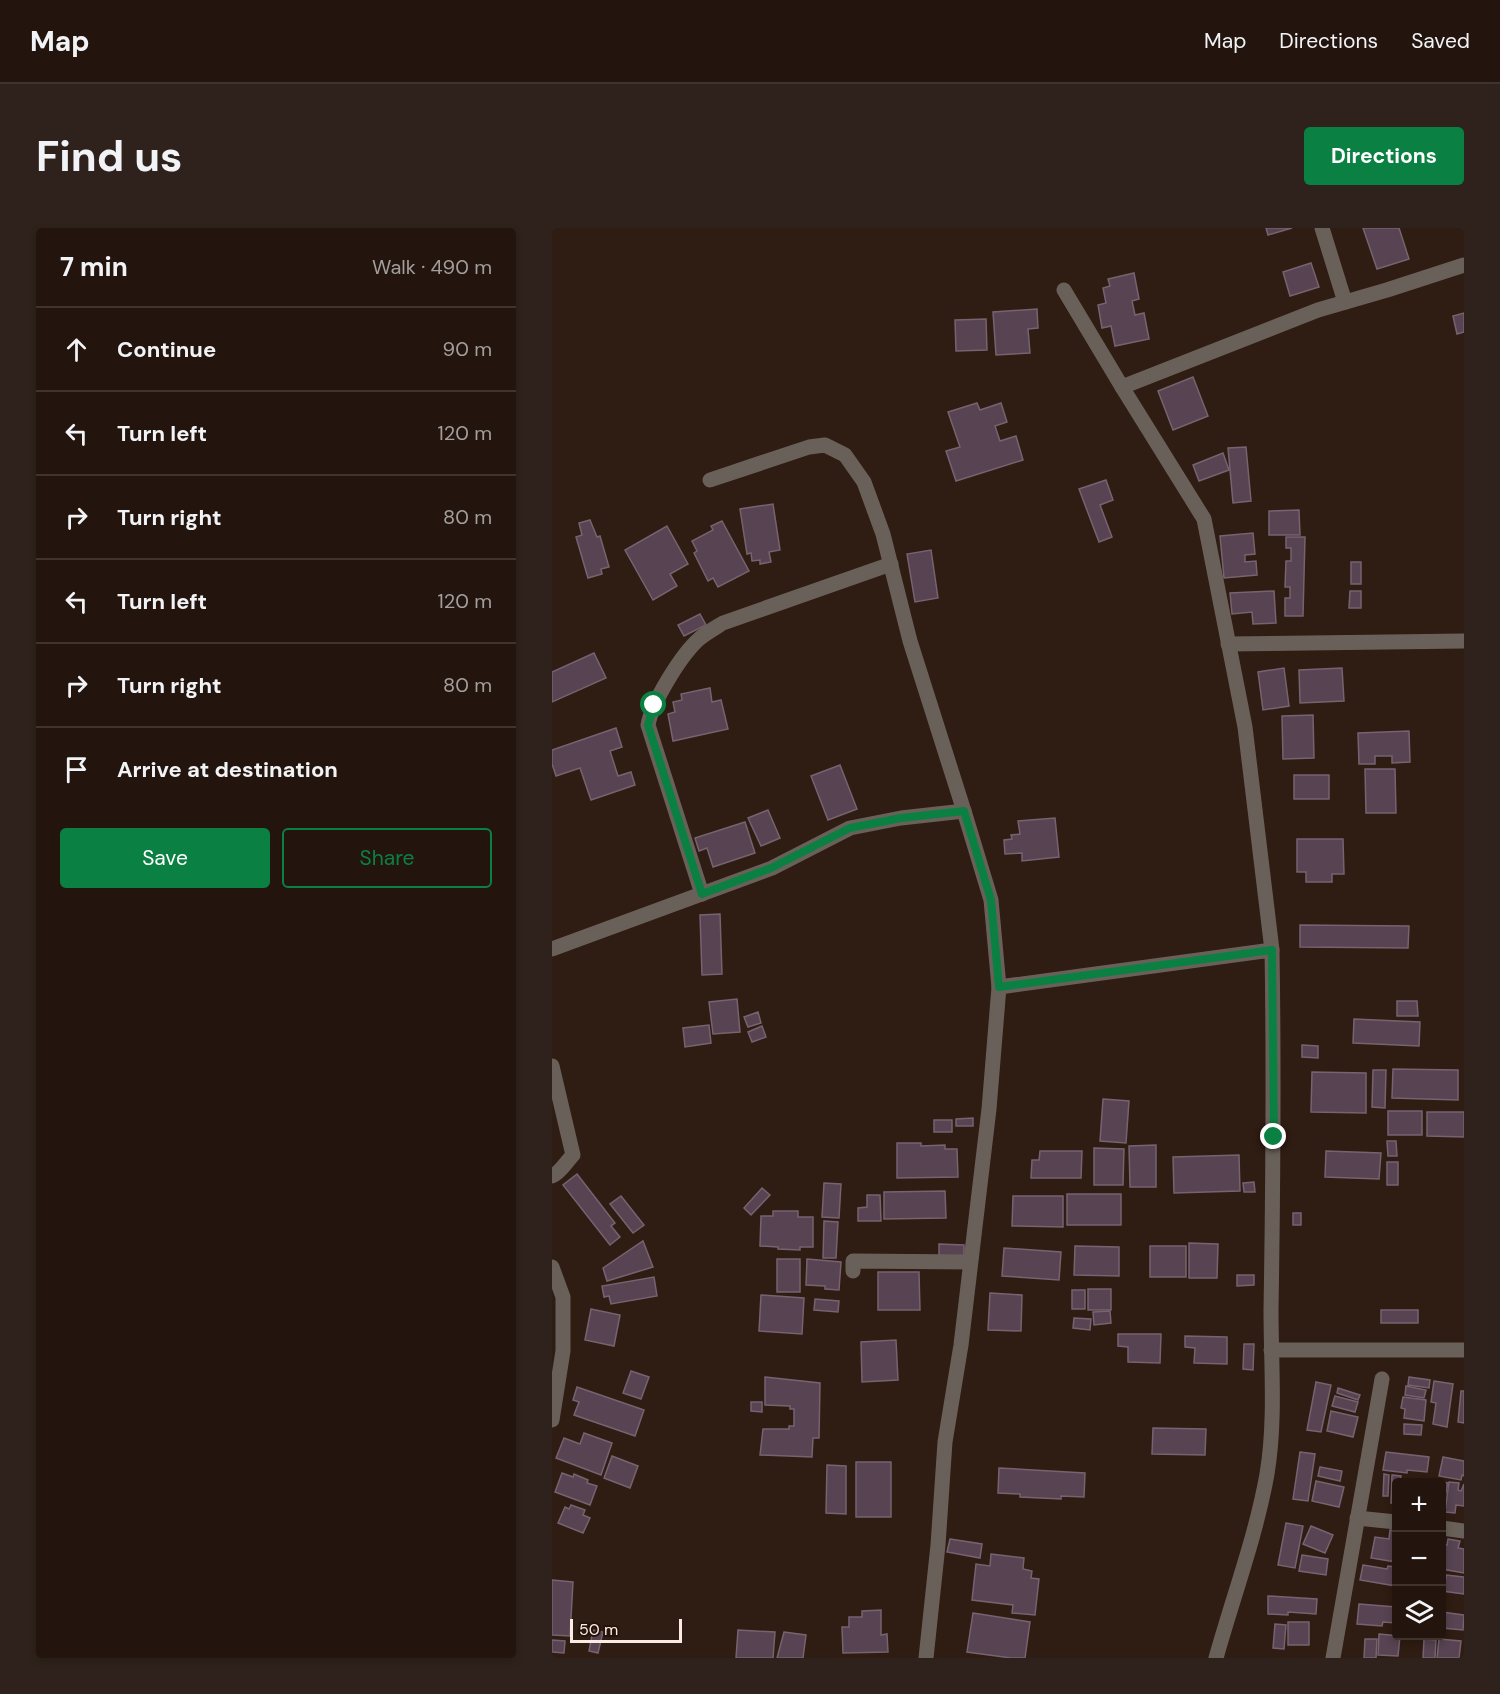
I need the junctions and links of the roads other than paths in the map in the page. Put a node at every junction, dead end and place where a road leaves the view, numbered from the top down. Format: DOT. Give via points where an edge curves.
graph roads {
  1 [pos="1322,228"];
  2 [pos="1464,265"];
  3 [pos="1064,290"];
  4 [pos="1345,302"];
  5 [pos="1122,387"];
  6 [pos="710,480"];
  7 [pos="891,564"];
  8 [pos="1464,641"];
  9 [pos="1228,644"];
  10 [pos="964,811"];
  11 [pos="702,894"];
  12 [pos="552,949"];
  13 [pos="1272,950"];
  14 [pos="999,987"];
  15 [pos="552,1066"];
  16 [pos="552,1176"];
  17 [pos="970,1263"];
  18 [pos="552,1268"];
  19 [pos="854,1271"];
  20 [pos="1271,1350"];
  21 [pos="1464,1350"];
  22 [pos="557,1351"];
  23 [pos="1382,1380"];
  24 [pos="552,1420"];
  25 [pos="1357,1518"];
  26 [pos="1392,1522"];
  27 [pos="1446,1528"];
  28 [pos="1464,1530"];
  29 [pos="926,1658"];
  30 [pos="1216,1658"];
  31 [pos="1333,1658"];
  1 -- 4 [label="street"];
  2 -- 4 [label="street"];
  3 -- 5 [label="street"];
  4 -- 5 [label="street"];
  5 -- 9 [label="street" via="1204,519"];
  6 -- 7 [label="street" via="825,445 845,455 864,482"];
  7 -- 10 [label="street" via="910,641"];
  7 -- 11 [label="street" via="723,623 699,640 678,663 649,716 648,725"];
  8 -- 9 [label="street"];
  9 -- 13 [label="street" via="1245,727"];
  10 -- 11 [label="street" via="850,828 771,868"];
  10 -- 14 [label="street" via="991,900"];
  11 -- 12 [label="street"];
  13 -- 14 [label="street"];
  13 -- 20 [label="street"];
  14 -- 17 [label="street"];
  15 -- 16 [label="street" via="573,1155"];
  17 -- 19 [label="street" via="854,1261"];
  17 -- 29 [label="street" via="945,1442"];
  18 -- 22 [label="street" via="564,1297"];
  20 -- 21 [label="street"];
  20 -- 30 [label="street" via="1272,1424 1266,1474"];
  22 -- 24 [label="street"];
  23 -- 25 [label="street"];
  25 -- 26 [label="street"];
  25 -- 31 [label="street"];
  27 -- 28 [label="street"];
}
